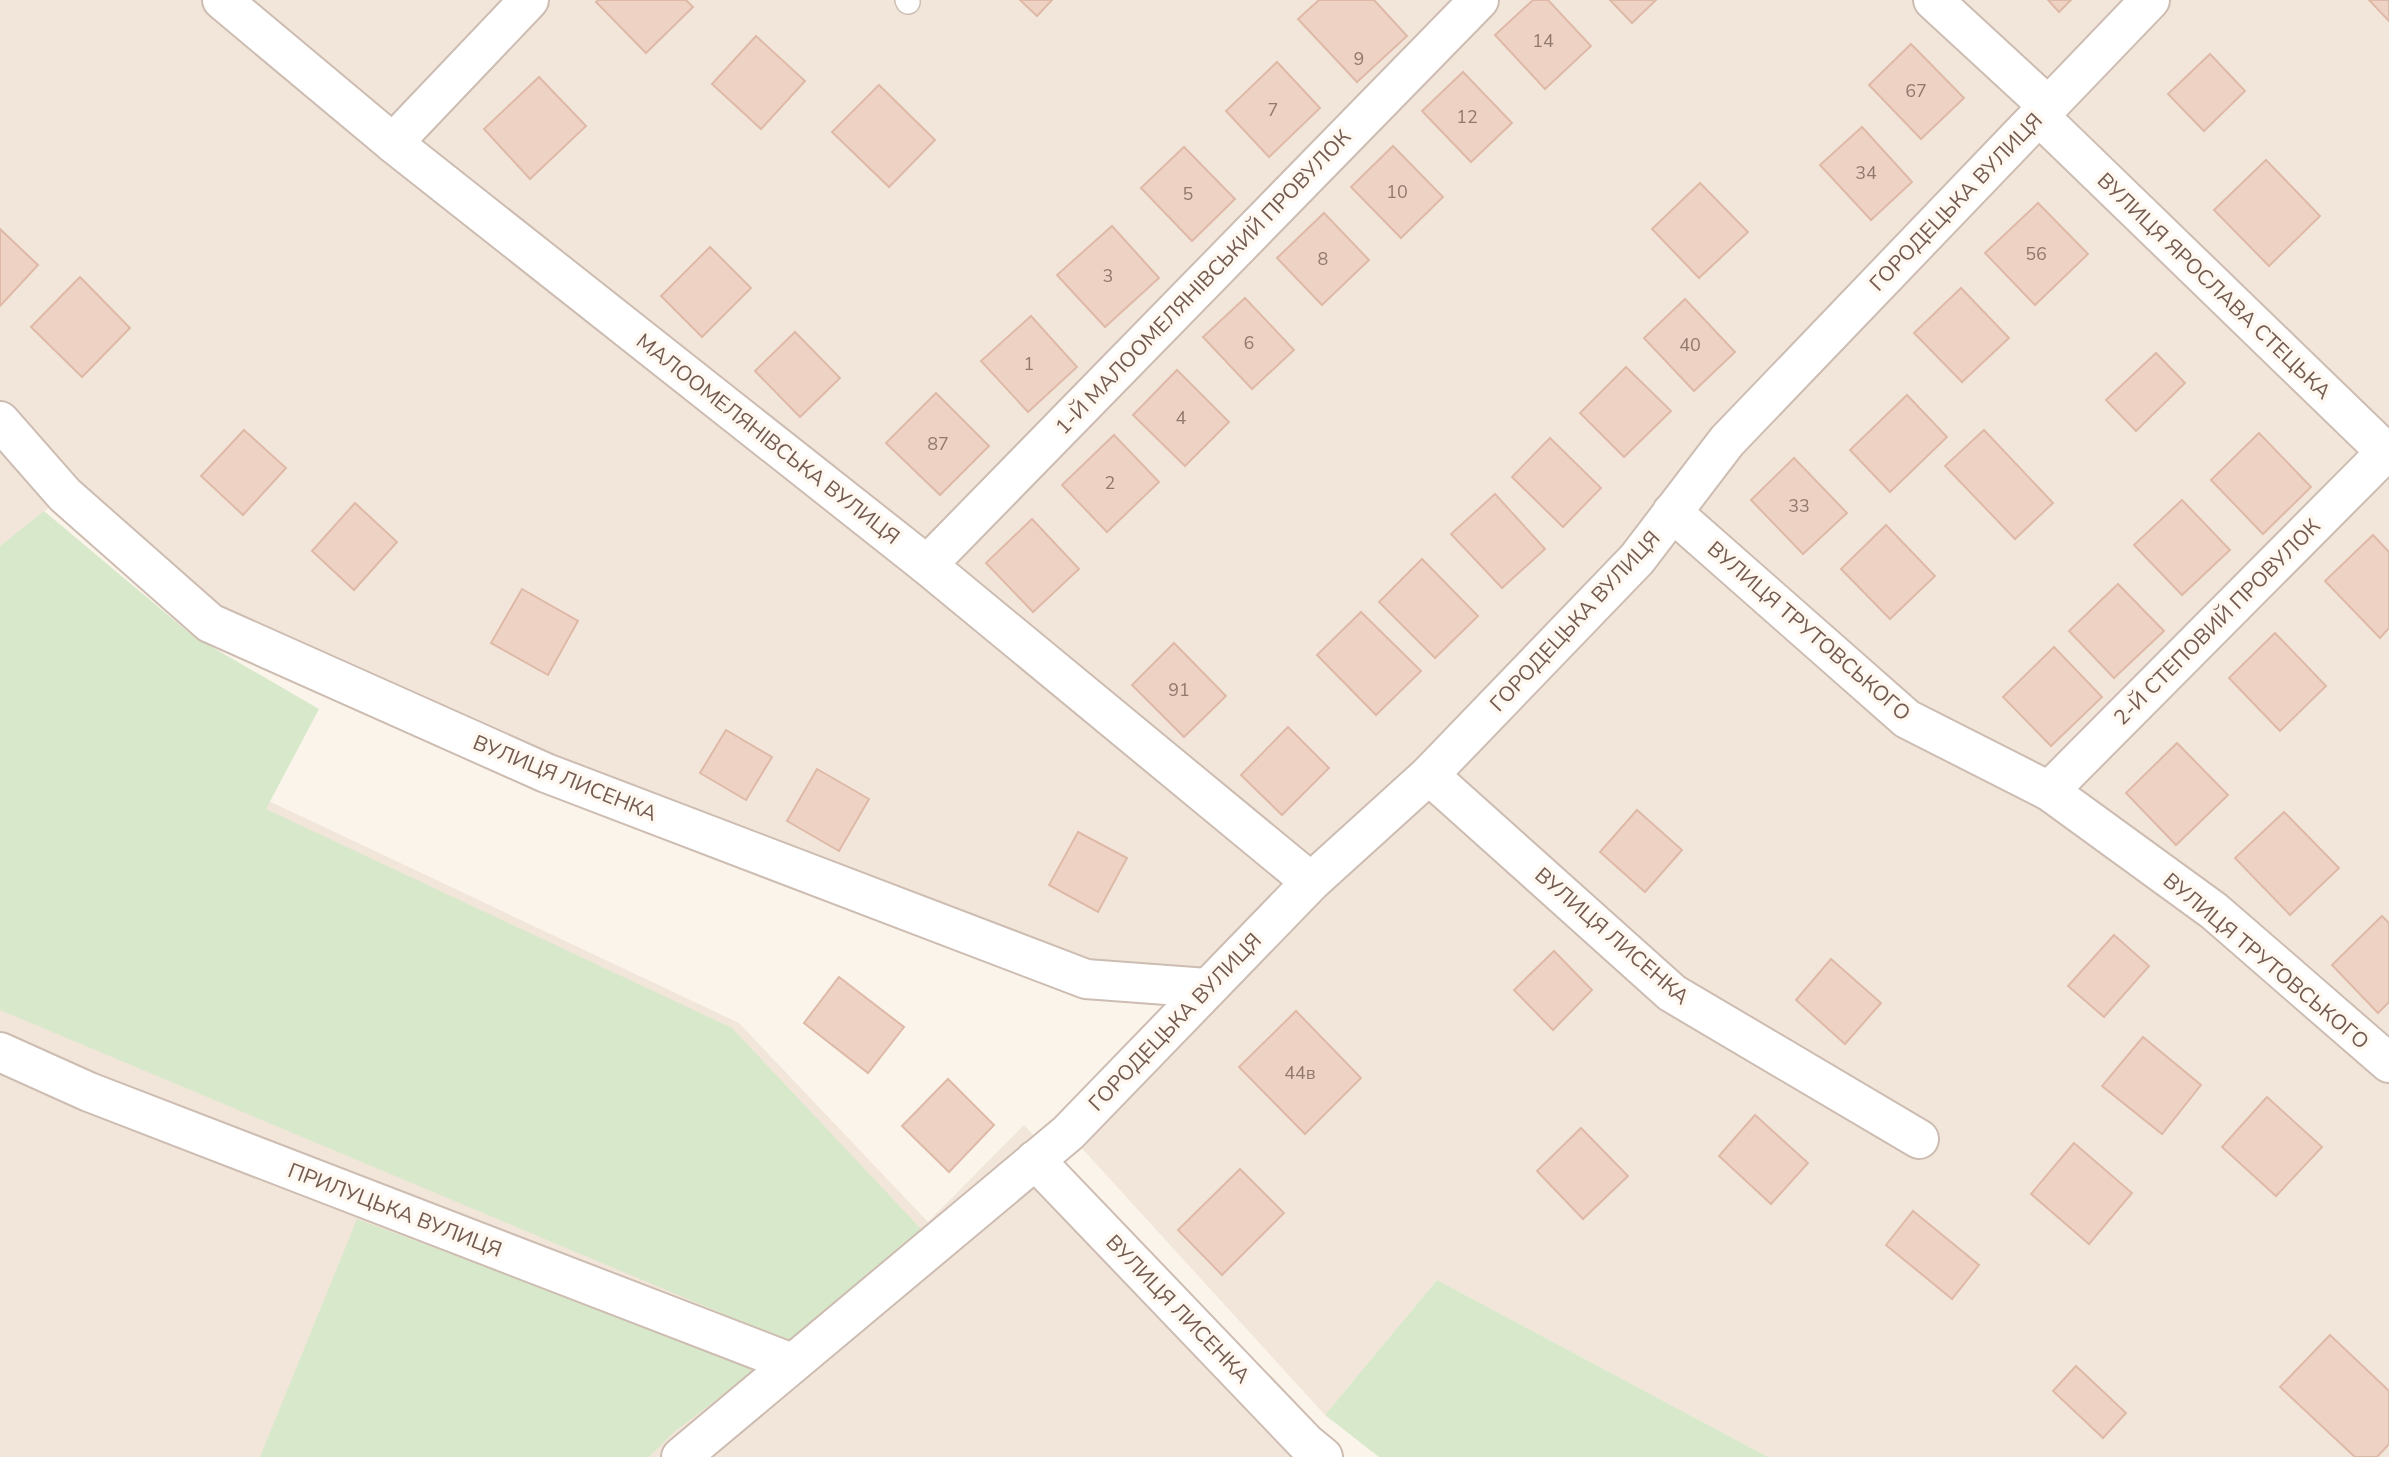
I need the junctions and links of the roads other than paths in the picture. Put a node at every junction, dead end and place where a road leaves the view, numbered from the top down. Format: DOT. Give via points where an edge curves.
graph roads {
  1 [pos="222,0"];
  2 [pos="529,0"];
  3 [pos="1479,0"];
  4 [pos="1933,0"];
  5 [pos="2150,0"];
  6 [pos="2043,111"];
  7 [pos="393,143"];
  8 [pos="0,421"];
  9 [pos="2387,454"];
  10 [pos="1672,512"];
  11 [pos="927,565"];
  12 [pos="1429,775"];
  13 [pos="2049,792"];
  14 [pos="1311,882"];
  15 [pos="1207,988"];
  16 [pos="0,1052"];
  17 [pos="2389,1063"];
  18 [pos="1919,1139"];
  19 [pos="1035,1160"];
  20 [pos="792,1363"];
  21 [pos="681,1457"];
  22 [pos="1323,1457"];
  1 -- 7 [label="street, МАЛООМЕЛЯНІВСЬКА ВУЛИЦЯ"];
  2 -- 7 [label="street"];
  3 -- 11 [label="street, 1-Й МАЛООМЕЛЯНІВСЬКИЙ ПРОВУЛОК"];
  4 -- 6 [label="street, ВУЛИЦЯ ЯРОСЛАВА СТЕЦЬКА"];
  5 -- 6 [label="street, ГОРОДЕЦЬКА ВУЛИЦЯ"];
  6 -- 9 [label="street, ВУЛИЦЯ ЯРОСЛАВА СТЕЦЬКА"];
  6 -- 10 [label="street, ГОРОДЕЦЬКА ВУЛИЦЯ" via="1727,440"];
  7 -- 11 [label="street, МАЛООМЕЛЯНІВСЬКА ВУЛИЦЯ"];
  8 -- 15 [label="street, ВУЛИЦЯ ЛИСЕНКА" via="65,495 211,623 546,773 1086,979"];
  9 -- 13 [label="street, 2-Й СТЕПОВИЙ ПРОВУЛОК"];
  10 -- 12 [label="street, ГОРОДЕЦЬКА ВУЛИЦЯ" via="1637,559"];
  10 -- 13 [label="street, ВУЛИЦЯ ТРУТОВСЬКОГО" via="1907,719"];
  11 -- 14 [label="street, МАЛООМЕЛЯНІВСЬКА ВУЛИЦЯ"];
  12 -- 14 [label="street, ГОРОДЕЦЬКА ВУЛИЦЯ"];
  12 -- 18 [label="street, ВУЛИЦЯ ЛИСЕНКА" via="1672,993"];
  13 -- 17 [label="street, ВУЛИЦЯ ТРУТОВСЬКОГО" via="2214,911"];
  14 -- 15 [label="street, ГОРОДЕЦЬКА ВУЛИЦЯ"];
  15 -- 19 [label="street, ГОРОДЕЦЬКА ВУЛИЦЯ" via="1068,1133"];
  16 -- 20 [label="street, ПРИЛУЦЬКА ВУЛИЦЯ" via="89,1092"];
  19 -- 20 [label="street, ГОРОДЕЦЬКА ВУЛИЦЯ"];
  19 -- 22 [label="street, ВУЛИЦЯ ЛИСЕНКА"];
  20 -- 21 [label="street, ГОРОДЕЦЬКА ВУЛИЦЯ"];
}
